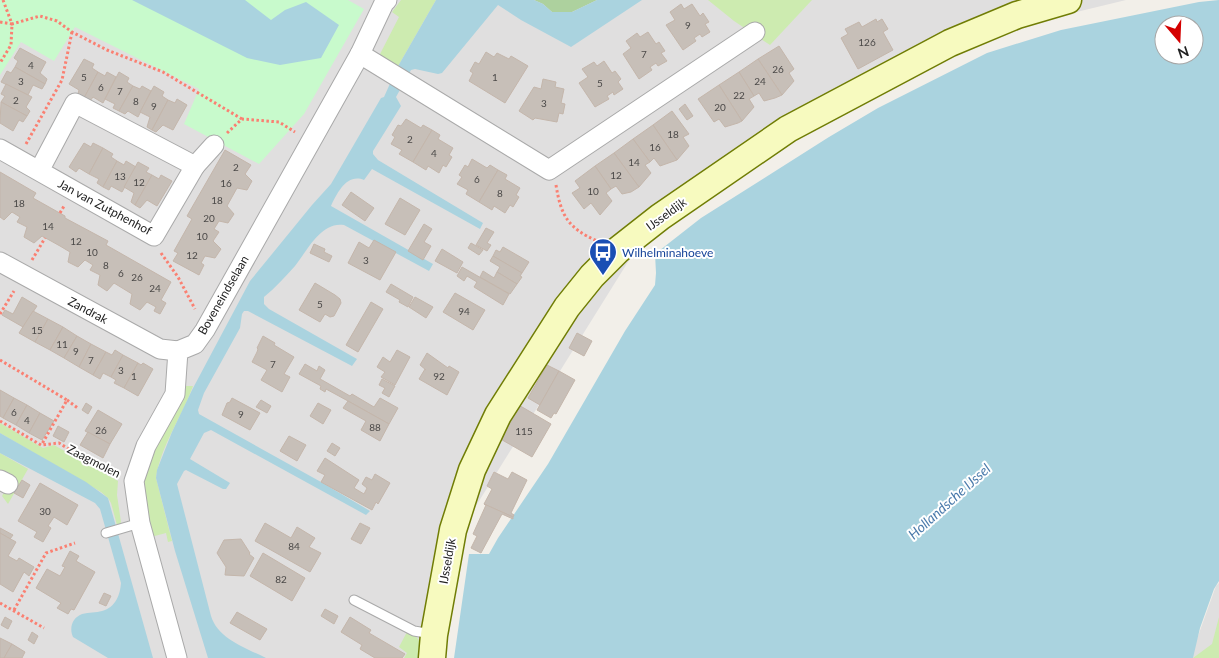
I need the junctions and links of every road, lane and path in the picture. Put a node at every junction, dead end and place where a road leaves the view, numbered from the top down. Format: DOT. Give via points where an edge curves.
graph roads {
  1 [pos="3,0"];
  2 [pos="1068,0"];
  3 [pos="383,1"];
  4 [pos="0,22"];
  5 [pos="12,24"];
  6 [pos="72,32"];
  7 [pos="755,32"];
  8 [pos="360,54"];
  9 [pos="0,63"];
  10 [pos="311,141"];
  11 [pos="214,145"];
  12 [pos="0,149"];
  13 [pos="18,158"];
  14 [pos="194,166"];
  15 [pos="549,170"];
  16 [pos="39,171"];
  17 [pos="154,236"];
  18 [pos="45,238"];
  19 [pos="618,250"];
  20 [pos="0,262"];
  21 [pos="23,275"];
  22 [pos="0,314"];
  23 [pos="205,330"];
  24 [pos="178,351"];
  25 [pos="0,360"];
  26 [pos="67,400"];
  27 [pos="79,408"];
  28 [pos="0,421"];
  29 [pos="41,444"];
  30 [pos="134,481"];
  31 [pos="140,523"];
  32 [pos="106,533"];
  33 [pos="75,543"];
  34 [pos="354,600"];
  35 [pos="0,602"];
  36 [pos="14,610"];
  37 [pos="44,628"];
  38 [pos="433,646"];
  39 [pos="177,658"];
  1 -- 5 [label="path"];
  2 -- 19 [label="street, IJsseldijk" via="1017,15 950,43 788,129"];
  3 -- 8 [label="street, Boveneindselaan"];
  4 -- 5 [label="path"];
  5 -- 6 [label="path" via="40,16 58,21"];
  5 -- 9 [label="path" via="11,45"];
  6 -- 10 [label="path" via="163,72 242,119 279,122"];
  6 -- 13 [label="path" via="62,80"];
  7 -- 15 [label="street"];
  8 -- 10 [label="street, Boveneindselaan"];
  8 -- 15 [label="street"];
  10 -- 23 [label="street, Boveneindselaan"];
  11 -- 14 [label="street, Jan van Zutphenhof"];
  12 -- 13 [label="street, Jan van Zutphenhof"];
  13 -- 16 [label="street, Jan van Zutphenhof"];
  14 -- 16 [label="street" via="75,103"];
  14 -- 17 [label="street, Jan van Zutphenhof"];
  15 -- 19 [label="path" via="555,177 560,208 569,224 584,235"];
  16 -- 17 [label="street, Jan van Zutphenhof"];
  17 -- 23 [label="path"];
  18 -- 21 [label="path"];
  19 -- 38 [label="street, IJsseldijk" via="567,307 494,423 472,470 453,530"];
  20 -- 21 [label="street, Zandrak"];
  21 -- 22 [label="path"];
  21 -- 24 [label="street, Zandrak" via="160,349"];
  23 -- 24 [label="street, Boveneindselaan" via="195,344"];
  24 -- 30 [label="street" via="175,394 146,446"];
  25 -- 26 [label="path"];
  26 -- 27 [label="path"];
  26 -- 29 [label="path"];
  28 -- 29 [label="path, Zaagmolen"];
  29 -- 30 [label="path, Zaagmolen" via="59,443 93,464"];
  30 -- 31 [label="street"];
  31 -- 32 [label="lane"];
  31 -- 39 [label="street"];
  33 -- 36 [label="path" via="46,553"];
  34 -- 38 [label="lane" via="414,631"];
  35 -- 36 [label="path"];
  36 -- 37 [label="path"];
}
